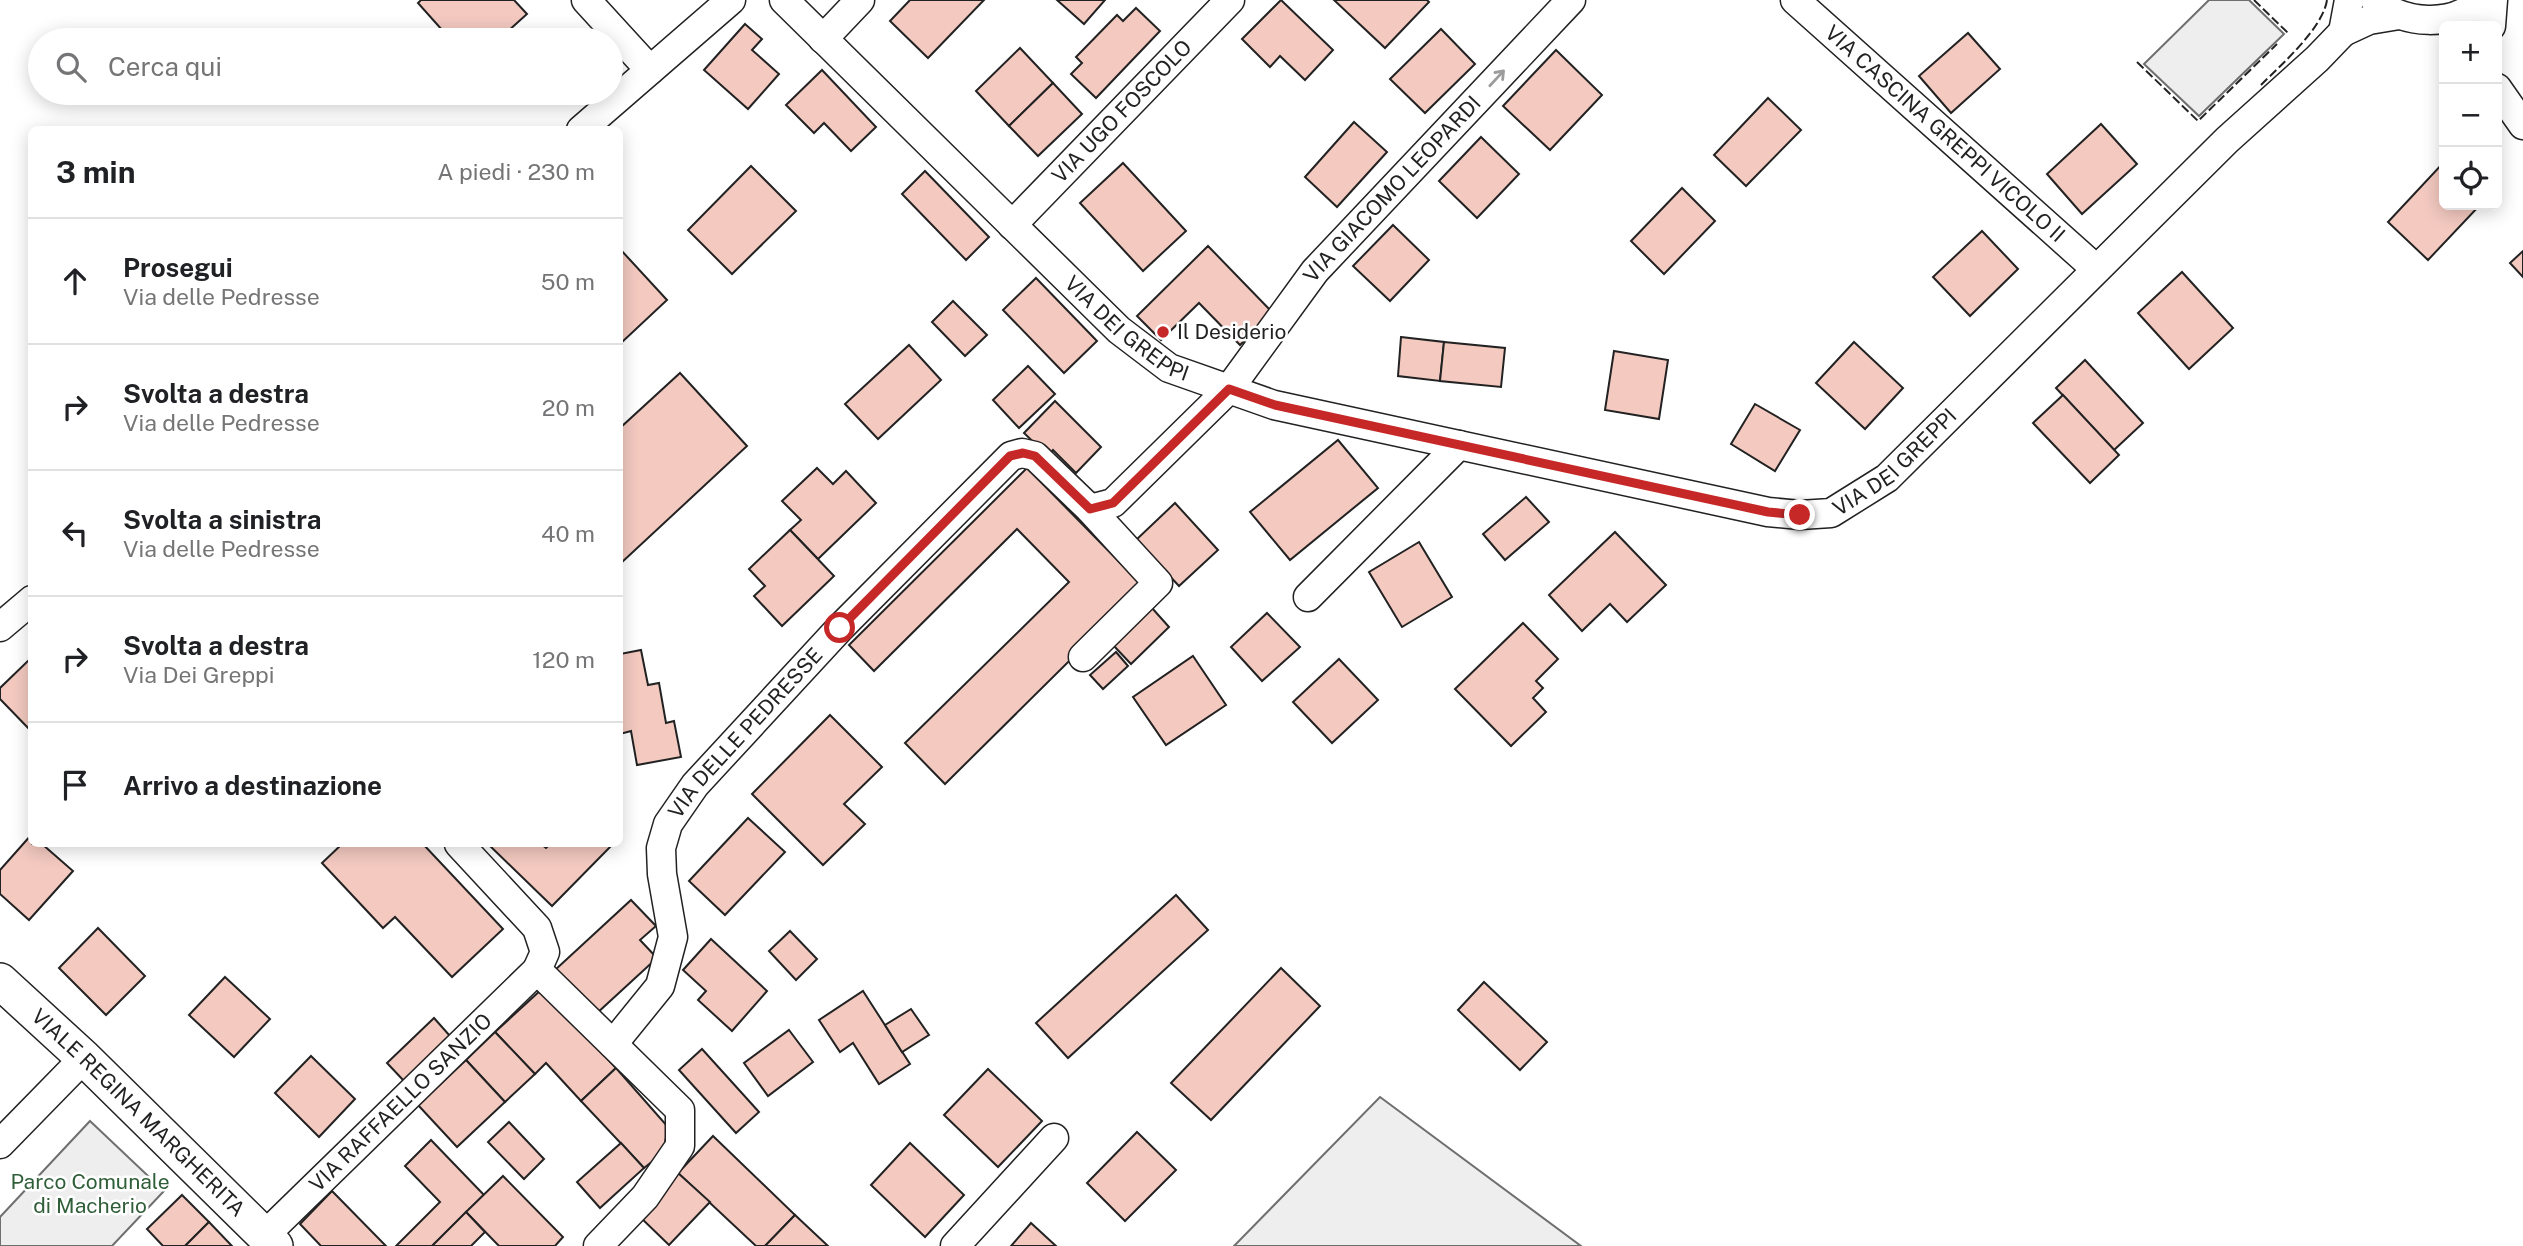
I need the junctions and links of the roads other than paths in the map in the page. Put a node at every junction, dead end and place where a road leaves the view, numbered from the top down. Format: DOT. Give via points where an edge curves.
graph roads {
  1 [pos="586,0"];
  2 [pos="731,0"];
  3 [pos="783,0"];
  4 [pos="860,0"];
  5 [pos="1230,0"];
  6 [pos="1571,0"];
  7 [pos="1795,0"];
  8 [pos="2349,0"];
  9 [pos="2375,0"];
  10 [pos="2481,0"];
  11 [pos="2493,0"];
  12 [pos="2399,15"];
  13 [pos="2491,21"];
  14 [pos="612,28"];
  15 [pos="2436,29"];
  16 [pos="2343,32"];
  17 [pos="823,39"];
  18 [pos="623,40"];
  19 [pos="650,70"];
  20 [pos="623,93"];
  21 [pos="2502,94"];
  22 [pos="610,105"];
  23 [pos="2523,125"];
  24 [pos="586,126"];
  25 [pos="1012,225"];
  26 [pos="2096,269"];
  27 [pos="1229,389"];
  28 [pos="1459,445"];
  29 [pos="1090,509"];
  30 [pos="1308,597"];
  31 [pos="28,603"];
  32 [pos="0,627"];
  33 [pos="1083,657"];
  34 [pos="462,847"];
  35 [pos="537,970"];
  36 [pos="0,981"];
  37 [pos="613,1044"];
  38 [pos="84,1058"];
  39 [pos="1054,1138"];
  40 [pos="0,1144"];
  41 [pos="269,1241"];
  42 [pos="598,1246"];
  43 [pos="955,1246"];
  1 -- 14 [label="street"];
  2 -- 19 [label="street"];
  3 -- 17 [label="street, VIA DEI GREPPI"];
  4 -- 17 [label="street"];
  5 -- 25 [label="street, VIA UGO FOSCOLO"];
  27 -- 6 [label="street, VIA GIACOMO LEOPARDI, one-way" via="1315,271"];
  7 -- 26 [label="street, VIA CASCINA GREPPI VICOLO II"];
  8 -- 16 [label="street"];
  9 -- 12 [label="street"];
  10 -- 15 [label="street"];
  11 -- 13 [label="street"];
  12 -- 15 [label="street"];
  12 -- 16 [label="street" via="2369,20"];
  16 -- 26 [label="street, VIA DEI GREPPI"];
  17 -- 25 [label="street, VIA DEI GREPPI"];
  18 -- 19 [label="street"];
  19 -- 20 [label="street"];
  21 -- 23 [label="street"];
  22 -- 24 [label="street"];
  25 -- 27 [label="street, VIA DEI GREPPI" via="1149,354 1169,368"];
  26 -- 28 [label="street, VIA DEI GREPPI" via="1887,478 1831,513 1768,512"];
  27 -- 28 [label="street, VIA DEI GREPPI" via="1275,405"];
  27 -- 29 [label="street" via="1113,503"];
  28 -- 30 [label="street"];
  29 -- 33 [label="street, VIA DELLE PEDRESSE" via="1158,583"];
  29 -- 37 [label="street, VIA DELLE PEDRESSE" via="1035,456 1010,456 840,628 695,785 668,824 661,848 673,937 660,986"];
  31 -- 32 [label="street"];
  34 -- 35 [label="street" via="537,928 545,952"];
  35 -- 37 [label="street"];
  35 -- 41 [label="street, VIA RAFFAELLO SANZIO"];
  36 -- 38 [label="street, VIALE REGINA MARGHERITA"];
  37 -- 42 [label="street" via="680,1110 680,1146 645,1197"];
  38 -- 40 [label="street"];
  38 -- 41 [label="street, VIALE REGINA MARGHERITA"];
  39 -- 43 [label="street"];
}
